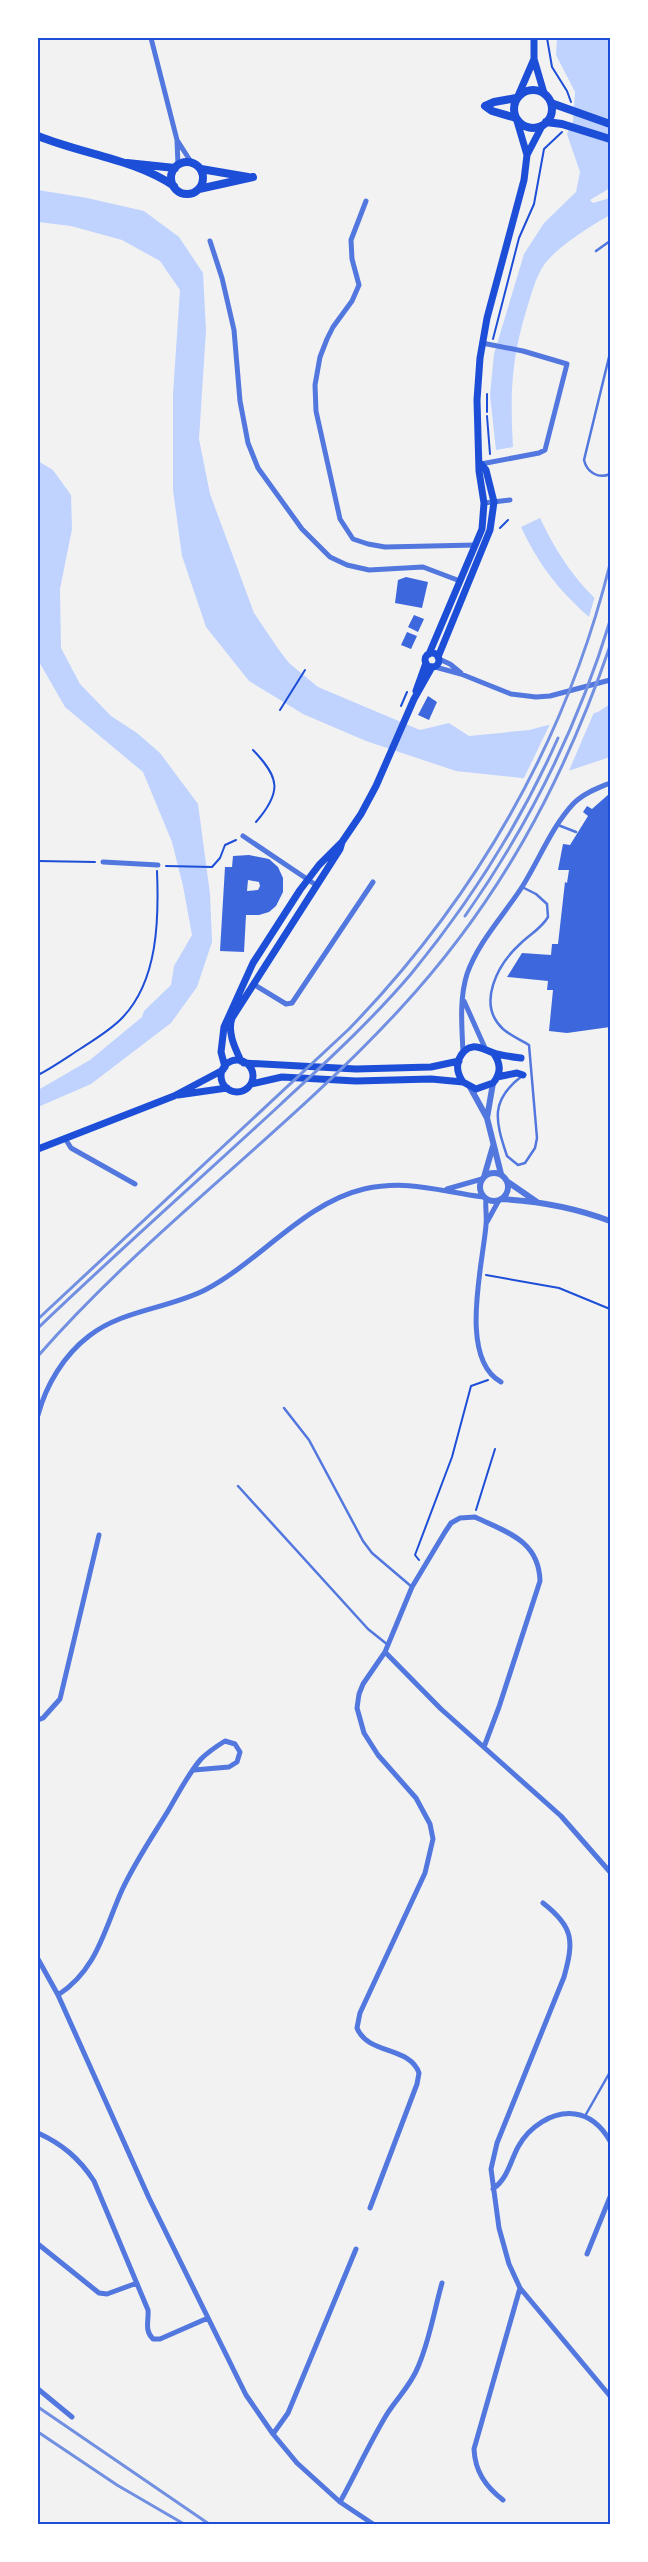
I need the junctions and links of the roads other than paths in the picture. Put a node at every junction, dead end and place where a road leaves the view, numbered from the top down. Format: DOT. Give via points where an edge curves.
graph roads {
  1 [pos="151,38"];
  2 [pos="534,38"];
  3 [pos="534,59"];
  4 [pos="544,93"];
  5 [pos="517,97"];
  6 [pos="551,103"];
  7 [pos="517,120"];
  8 [pos="544,124"];
  9 [pos="610,124"];
  10 [pos="38,136"];
  11 [pos="610,139"];
  12 [pos="177,140"];
  13 [pos="527,155"];
  14 [pos="120,162"];
  15 [pos="191,162"];
  16 [pos="176,166"];
  17 [pos="201,169"];
  18 [pos="174,186"];
  19 [pos="198,189"];
  20 [pos="366,201"];
  21 [pos="610,240"];
  22 [pos="210,241"];
  23 [pos="596,251"];
  24 [pos="482,344"];
  25 [pos="610,353"];
  26 [pos="481,464"];
  27 [pos="610,474"];
  28 [pos="510,500"];
  29 [pos="494,502"];
  30 [pos="484,503"];
  31 [pos="476,545"];
  32 [pos="460,581"];
  33 [pos="429,654"];
  34 [pos="439,658"];
  35 [pos="431,666"];
  36 [pos="461,674"];
  37 [pos="610,680"];
  38 [pos="610,783"];
  39 [pos="558,825"];
  40 [pos="576,832"];
  41 [pos="243,836"];
  42 [pos="342,842"];
  43 [pos="103,862"];
  44 [pos="156,866"];
  45 [pos="309,879"];
  46 [pos="372,882"];
  47 [pos="316,885"];
  48 [pos="522,887"];
  49 [pos="252,984"];
  50 [pos="464,1001"];
  51 [pos="485,1048"];
  52 [pos="463,1053"];
  53 [pos="494,1054"];
  54 [pos="521,1058"];
  55 [pos="459,1061"];
  56 [pos="243,1062"];
  57 [pos="224,1068"];
  58 [pos="523,1075"];
  59 [pos="495,1080"];
  60 [pos="463,1082"];
  61 [pos="250,1084"];
  62 [pos="470,1087"];
  63 [pos="227,1088"];
  64 [pos="174,1096"];
  65 [pos="487,1118"];
  66 [pos="66,1140"];
  67 [pos="492,1146"];
  68 [pos="38,1149"];
  69 [pos="501,1174"];
  70 [pos="484,1178"];
  71 [pos="508,1182"];
  72 [pos="136,1184"];
  73 [pos="446,1189"];
  74 [pos="485,1197"];
  75 [pos="500,1200"];
  76 [pos="537,1202"];
  77 [pos="610,1221"];
  78 [pos="486,1223"];
  79 [pos="501,1382"];
  80 [pos="284,1408"];
  81 [pos="38,1414"];
  82 [pos="238,1486"];
  83 [pos="99,1535"];
  84 [pos="412,1587"];
  85 [pos="388,1645"];
  86 [pos="385,1652"];
  87 [pos="38,1720"];
  88 [pos="484,1747"];
  89 [pos="194,1770"];
  90 [pos="610,1872"];
  91 [pos="544,1903"];
  92 [pos="38,1959"];
  93 [pos="58,1995"];
  94 [pos="610,2072"];
  95 [pos="585,2116"];
  96 [pos="38,2133"];
  97 [pos="610,2141"];
  98 [pos="493,2189"];
  99 [pos="610,2197"];
  100 [pos="370,2208"];
  101 [pos="38,2244"];
  102 [pos="356,2249"];
  103 [pos="587,2254"];
  104 [pos="137,2283"];
  105 [pos="442,2283"];
  106 [pos="520,2288"];
  107 [pos="208,2318"];
  108 [pos="38,2389"];
  109 [pos="610,2396"];
  110 [pos="72,2417"];
  111 [pos="272,2434"];
  112 [pos="503,2500"];
  113 [pos="340,2502"];
  114 [pos="371,2524"];
  1 -- 12 [label="street"];
  2 -- 3 [label="main road"];
  3 -- 4 [label="main road"];
  3 -- 5 [label="main road"];
  4 -- 5 [label="main road" via="533,89"];
  4 -- 6 [label="main road"];
  5 -- 7 [label="main road" via="513,108"];
  5 -- 7 [label="main road" via="485,106"];
  6 -- 8 [label="main road" via="552,113"];
  6 -- 9 [label="main road"];
  7 -- 8 [label="main road" via="529,128"];
  7 -- 13 [label="main road"];
  8 -- 11 [label="main road"];
  8 -- 13 [label="main road"];
  10 -- 14 [label="main road"];
  12 -- 15 [label="street"];
  12 -- 16 [label="street"];
  13 -- 24 [label="main road" via="522,193"];
  14 -- 16 [label="main road"];
  14 -- 18 [label="main road"];
  15 -- 16 [label="main road"];
  15 -- 17 [label="main road"];
  16 -- 18 [label="main road" via="172,175"];
  17 -- 19 [label="main road" via="203,180"];
  17 -- 19 [label="main road" via="253,177"];
  18 -- 19 [label="main road" via="186,193"];
  20 -- 31 [label="street" via="351,240 358,285 352,301 327,340 315,385 316,411 340,519 353,538 368,544 384,547"];
  21 -- 23 [label="lane"];
  22 -- 32 [label="street" via="234,330 240,401 248,443 258,468 296,522 321,550 347,565 369,570 423,567"];
  24 -- 26 [label="main road" via="477,400"];
  24 -- 26 [label="street" via="493,343 567,364 545,450 492,459"];
  25 -- 27 [label="lane" via="584,460 592,473"];
  26 -- 29 [label="main road" via="486,470"];
  26 -- 30 [label="main road" via="479,472"];
  28 -- 29 [label="street"];
  29 -- 30 [label="street"];
  29 -- 34 [label="main road" via="490,530"];
  30 -- 31 [label="main road" via="482,529"];
  31 -- 32 [label="main road"];
  32 -- 33 [label="main road"];
  33 -- 34 [label="main road"];
  33 -- 35 [label="main road" via="426,656"];
  34 -- 35 [label="main road"];
  34 -- 36 [label="street"];
  35 -- 36 [label="street"];
  35 -- 42 [label="main road" via="369,800"];
  36 -- 37 [label="street" via="511,694 536,697"];
  38 -- 39 [label="street" via="576,801"];
  39 -- 40 [label="lane"];
  39 -- 48 [label="street"];
  41 -- 45 [label="street"];
  42 -- 45 [label="main road"];
  42 -- 47 [label="main road"];
  43 -- 44 [label="street"];
  45 -- 47 [label="street"];
  45 -- 57 [label="main road" via="257,956 229,1013 221,1052"];
  46 -- 49 [label="street" via="292,1003 286,1004"];
  47 -- 49 [label="main road"];
  48 -- 50 [label="street" via="471,964"];
  48 -- 58 [label="lane" via="547,904 548,917 506,961 491,987 490,996 495,1017 502,1028 530,1046 537,1138 530,1156 525,1163 518,1165 507,1156 498,1107 504,1092"];
  49 -- 56 [label="main road" via="230,1023 232,1040"];
  50 -- 51 [label="street"];
  50 -- 52 [label="street" via="461,1013"];
  51 -- 52 [label="main road" via="473,1047"];
  51 -- 53 [label="main road"];
  52 -- 55 [label="main road"];
  53 -- 54 [label="main road"];
  53 -- 59 [label="main road" via="499,1065"];
  55 -- 56 [label="main road" via="431,1067 356,1069"];
  55 -- 60 [label="main road"];
  56 -- 57 [label="main road" via="231,1062"];
  56 -- 61 [label="main road" via="252,1073"];
  57 -- 63 [label="main road" via="222,1078"];
  57 -- 64 [label="main road"];
  58 -- 59 [label="main road" via="517,1073"];
  59 -- 62 [label="main road" via="482,1088"];
  59 -- 65 [label="street"];
  60 -- 61 [label="main road" via="282,1077"];
  60 -- 62 [label="main road"];
  61 -- 63 [label="main road" via="239,1092"];
  62 -- 65 [label="street"];
  63 -- 64 [label="main road"];
  64 -- 66 [label="main road"];
  65 -- 67 [label="street"];
  66 -- 68 [label="main road"];
  66 -- 72 [label="street" via="71,1148"];
  67 -- 69 [label="street"];
  67 -- 70 [label="street"];
  69 -- 70 [label="street" via="492,1173"];
  69 -- 71 [label="street"];
  70 -- 73 [label="street"];
  70 -- 74 [label="street" via="480,1190"];
  71 -- 75 [label="street" via="508,1192"];
  71 -- 76 [label="street"];
  73 -- 74 [label="street"];
  73 -- 81 [label="street" via="420,1185 381,1186 323,1205 241,1267 204,1290 122,1318 88,1336 57,1371"];
  74 -- 75 [label="street"];
  74 -- 78 [label="street"];
  75 -- 76 [label="street"];
  75 -- 78 [label="street"];
  76 -- 77 [label="street"];
  78 -- 79 [label="street" via="475,1310 486,1368"];
  80 -- 84 [label="lane" via="309,1440 363,1541 372,1553"];
  82 -- 85 [label="lane" via="368,1629"];
  83 -- 87 [label="street" via="60,1699"];
  84 -- 85 [label="street"];
  84 -- 88 [label="street" via="452,1523 460,1518 475,1517 517,1538 536,1556 540,1581"];
  85 -- 86 [label="street"];
  86 -- 88 [label="street"];
  86 -- 100 [label="street" via="363,1684 357,1708 360,1722 370,1743 423,1810 433,1839 425,1873 360,2013 357,2028 365,2041 412,2061 419,2073"];
  88 -- 90 [label="street" via="561,1816"];
  89 -- 89 [label="street" via="225,1740 235,1744 240,1752 237,1762 229,1767"];
  89 -- 93 [label="street" via="130,1873 96,1954 84,1973"];
  91 -- 98 [label="street" via="561,1917 569,1930 569,1959 497,2143 491,2169"];
  92 -- 93 [label="street"];
  93 -- 107 [label="street" via="149,2198"];
  94 -- 95 [label="lane"];
  95 -- 97 [label="street" via="601,2128"];
  95 -- 98 [label="street" via="553,2116 538,2124 518,2146 503,2182"];
  96 -- 104 [label="street" via="55,2140 83,2165 94,2181"];
  98 -- 106 [label="street" via="503,2246"];
  99 -- 103 [label="street"];
  101 -- 104 [label="street" via="99,2293 107,2294"];
  102 -- 111 [label="street" via="288,2413"];
  104 -- 107 [label="street" via="148,2310 146,2328 153,2339"];
  105 -- 113 [label="street" via="433,2326 418,2367 387,2415"];
  106 -- 109 [label="street"];
  106 -- 112 [label="street" via="474,2449 474,2460 483,2480"];
  107 -- 111 [label="street" via="246,2395"];
  108 -- 110 [label="street"];
  111 -- 113 [label="street" via="297,2463"];
  113 -- 114 [label="street"];
}
